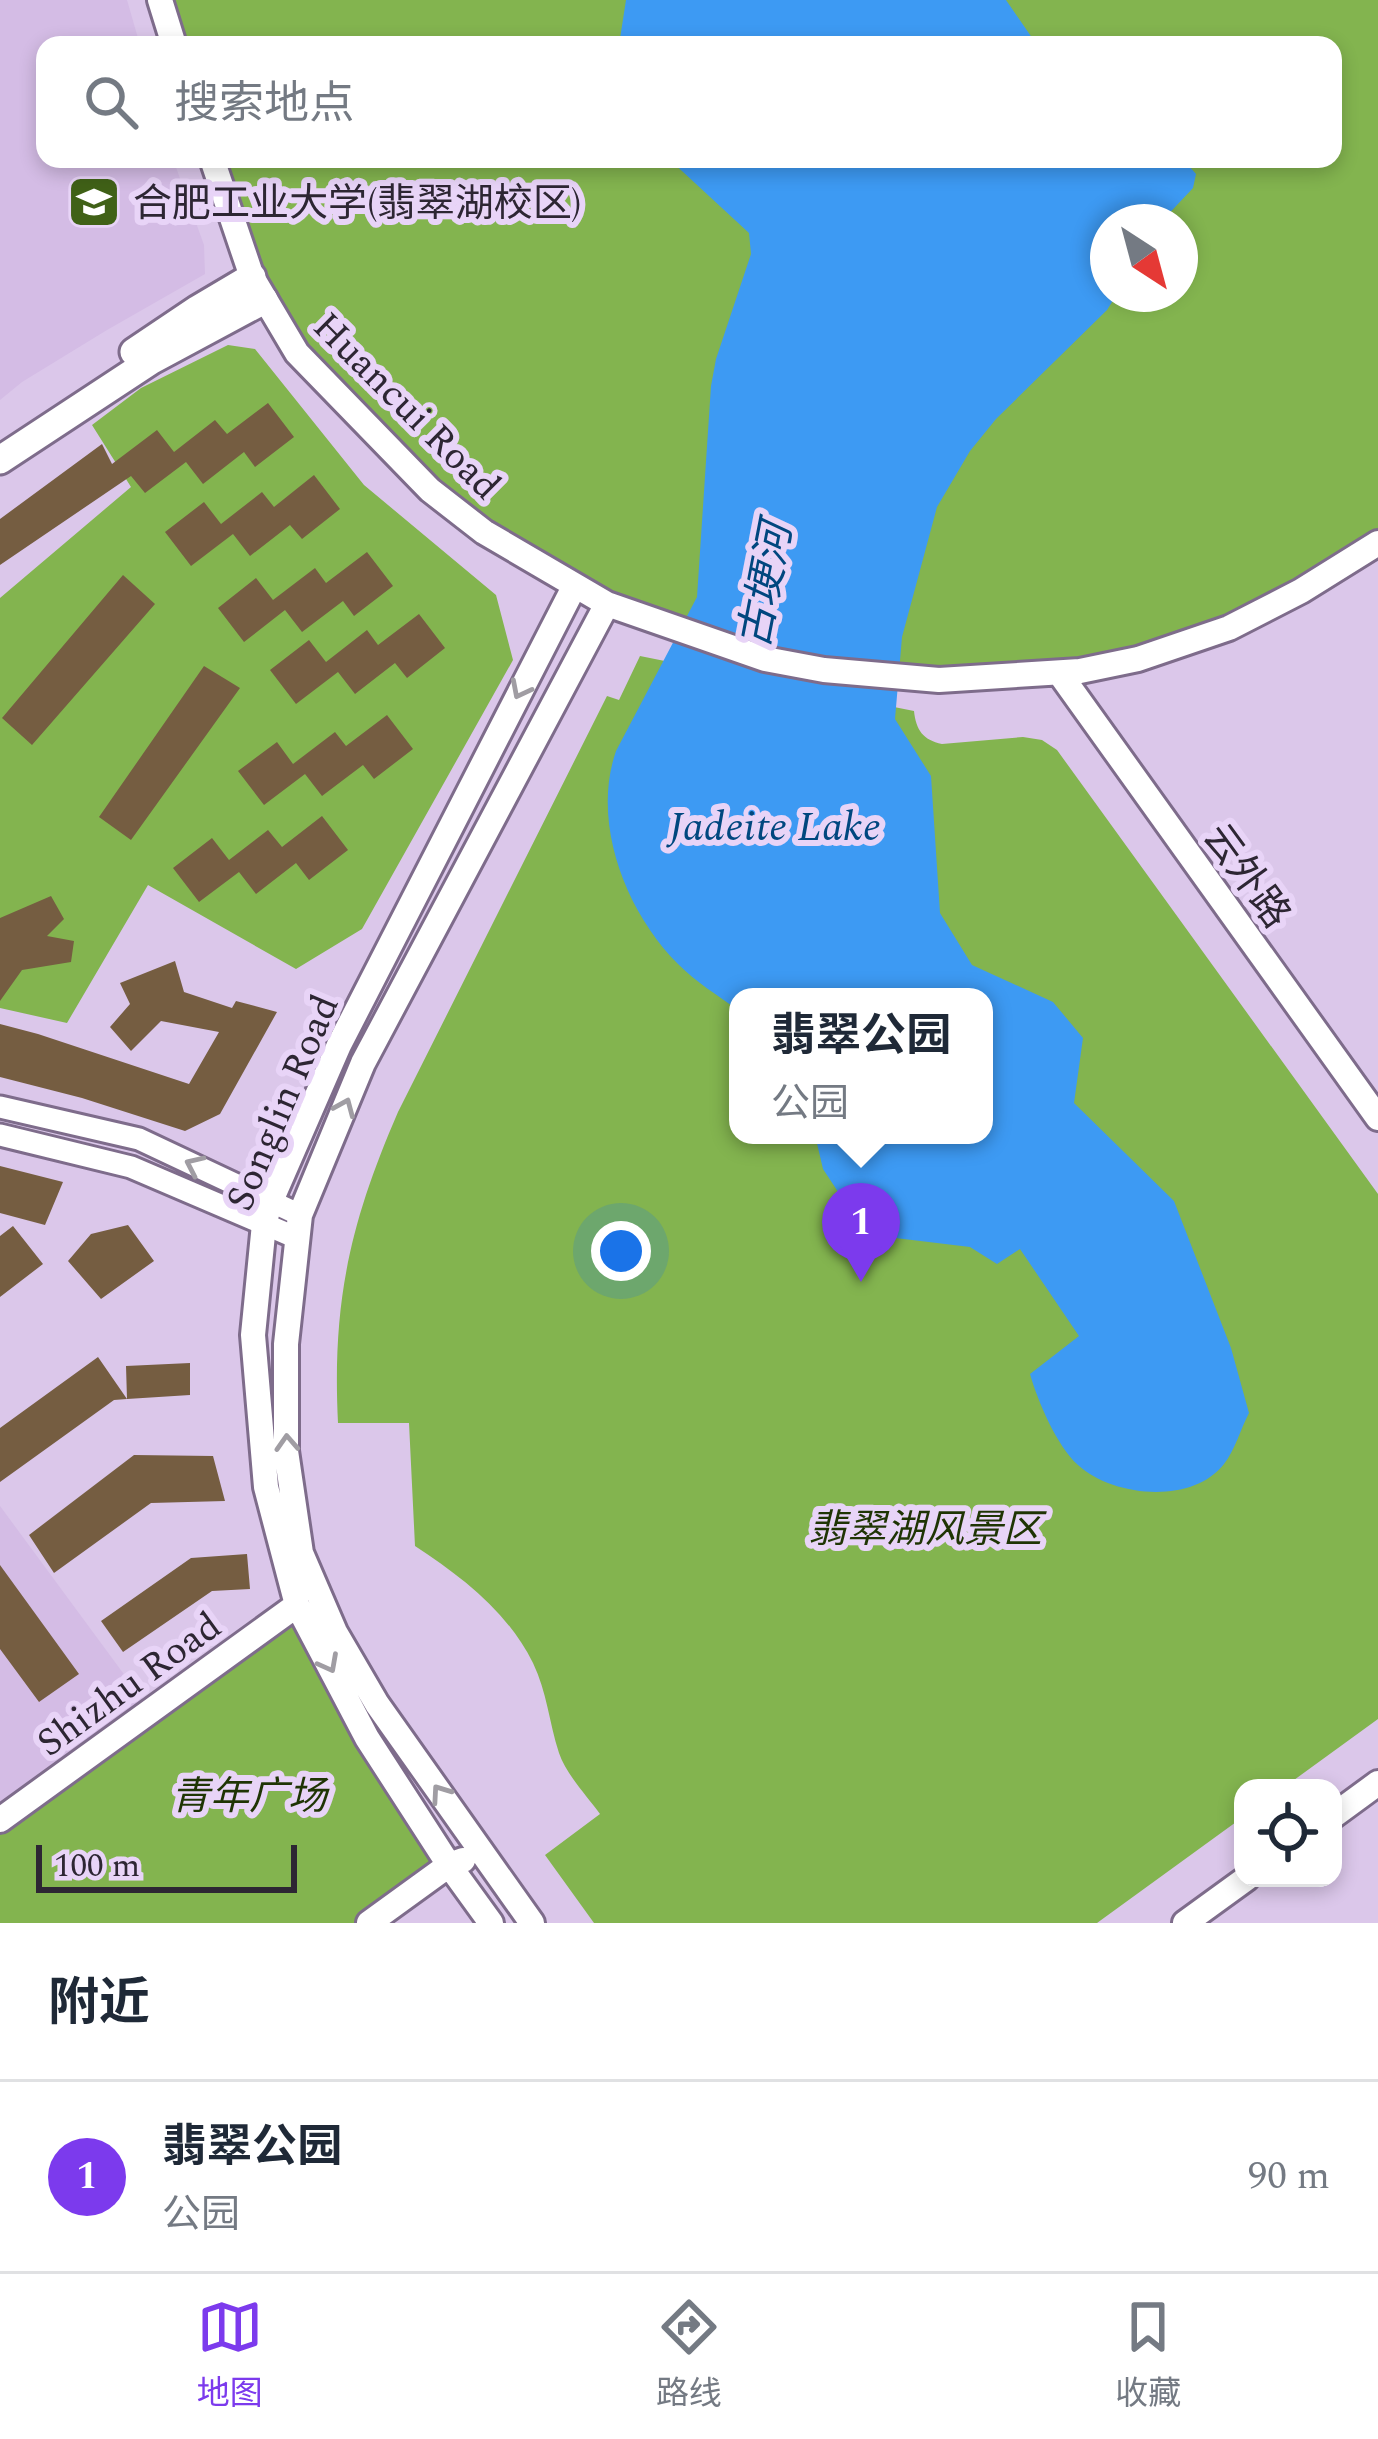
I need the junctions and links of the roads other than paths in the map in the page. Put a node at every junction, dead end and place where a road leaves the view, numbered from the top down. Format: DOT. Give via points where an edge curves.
graph roads {
  1 [pos="160,0"];
  2 [pos="171,36"];
  3 [pos="215,168"];
  4 [pos="258,289"];
  5 [pos="0,445"];
  6 [pos="0,460"];
  7 [pos="1378,543"];
  8 [pos="574,586"];
  9 [pos="607,604"];
  10 [pos="1060,674"];
  11 [pos="0,1107"];
  12 [pos="1378,1118"];
  13 [pos="0,1135"];
  14 [pos="267,1213"];
  15 [pos="298,1226"];
  16 [pos="298,1605"];
  17 [pos="1378,1784"];
  18 [pos="1342,1810"];
  19 [pos="0,1820"];
  20 [pos="482,1853"];
  21 [pos="449,1865"];
  22 [pos="1235,1887"];
  23 [pos="369,1923"];
  24 [pos="491,1923"];
  25 [pos="532,1923"];
  26 [pos="1185,1923"];
  1 -- 2 [label="street"];
  3 -- 4 [label="street, Huancui Road"];
  4 -- 5 [label="main road" via="198,309"];
  4 -- 6 [label="main road"];
  4 -- 8 [label="street, Huancui Road" via="297,353 430,490"];
  7 -- 10 [label="street" via="1210,636"];
  8 -- 9 [label="street, Huancui Road"];
  8 -- 14 [label="street, Songlin Road, one-way" via="339,1046"];
  9 -- 10 [label="street, Huancui Road" via="765,659 824,670 939,680"];
  15 -- 9 [label="street, Songlin Road, one-way" via="363,1064"];
  10 -- 12 [label="street, 云外路"];
  14 -- 11 [label="street, one-way" via="139,1139"];
  13 -- 14 [label="street" via="131,1167"];
  14 -- 15 [label="street"];
  14 -- 16 [label="street, Songlin Road" via="253,1335 266,1487"];
  20 -- 15 [label="street, Songlin Road, one-way" via="377,1704 301,1553 286,1451"];
  16 -- 19 [label="street, Shizhu Road"];
  16 -- 21 [label="street, Songlin Road, one-way" via="367,1738"];
  17 -- 18 [label="street"];
  20 -- 21 [label="street"];
  20 -- 25 [label="street, Songlin Road"];
  21 -- 23 [label="street"];
  21 -- 24 [label="street, Songlin Road"];
  22 -- 26 [label="street"];
}
